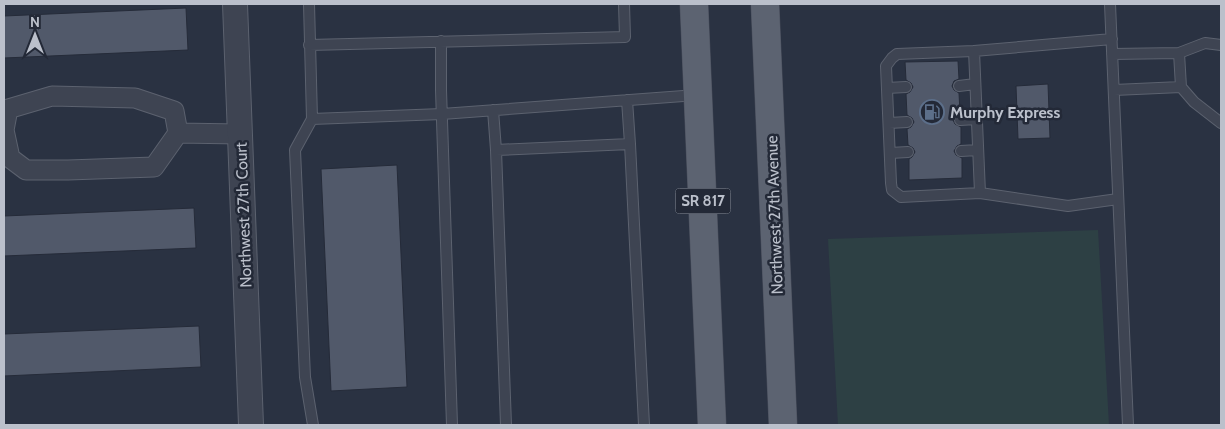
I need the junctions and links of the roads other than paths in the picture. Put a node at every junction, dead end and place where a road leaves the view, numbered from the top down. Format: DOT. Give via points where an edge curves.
graph roads {
  1 [pos="235,4"];
  2 [pos="308,4"];
  3 [pos="624,4"];
  4 [pos="694,4"];
  5 [pos="765,4"];
  6 [pos="1110,4"];
  7 [pos="1112,39"];
  8 [pos="441,42"];
  9 [pos="309,45"];
  10 [pos="1221,45"];
  11 [pos="974,52"];
  12 [pos="1179,53"];
  13 [pos="1112,54"];
  14 [pos="975,84"];
  15 [pos="959,86"];
  16 [pos="906,87"];
  17 [pos="1181,87"];
  18 [pos="887,88"];
  19 [pos="1114,90"];
  20 [pos="698,94"];
  21 [pos="627,100"];
  22 [pos="493,110"];
  23 [pos="442,114"];
  24 [pos="312,119"];
  25 [pos="977,119"];
  26 [pos="960,120"];
  27 [pos="907,122"];
  28 [pos="889,123"];
  29 [pos="1221,123"];
  30 [pos="178,133"];
  31 [pos="240,134"];
  32 [pos="630,144"];
  33 [pos="496,150"];
  34 [pos="978,150"];
  35 [pos="961,151"];
  36 [pos="908,152"];
  37 [pos="890,153"];
  38 [pos="980,194"];
  39 [pos="1118,199"];
  40 [pos="251,425"];
  41 [pos="313,425"];
  42 [pos="452,425"];
  43 [pos="506,425"];
  44 [pos="644,425"];
  45 [pos="712,425"];
  46 [pos="783,425"];
  47 [pos="1128,425"];
  1 -- 31 [label="street, Northwest 27th Court"];
  2 -- 9 [label="lane"];
  3 -- 8 [label="lane" via="625,37"];
  4 -- 20 [label="main road, SR 817"];
  5 -- 46 [label="main road, Northwest 27th Avenue"];
  6 -- 7 [label="lane"];
  7 -- 11 [label="lane"];
  7 -- 13 [label="lane"];
  8 -- 9 [label="lane"];
  8 -- 23 [label="lane"];
  9 -- 24 [label="lane"];
  10 -- 12 [label="lane" via="1205,44"];
  11 -- 14 [label="lane"];
  11 -- 18 [label="lane" via="897,54 886,66"];
  12 -- 13 [label="lane"];
  12 -- 17 [label="lane"];
  13 -- 19 [label="lane"];
  14 -- 15 [label="lane"];
  14 -- 25 [label="lane"];
  16 -- 18 [label="lane"];
  17 -- 19 [label="lane"];
  17 -- 29 [label="lane"];
  18 -- 28 [label="lane"];
  19 -- 39 [label="lane"];
  20 -- 21 [label="lane"];
  20 -- 45 [label="main road, SR 817"];
  21 -- 22 [label="lane"];
  21 -- 32 [label="lane"];
  22 -- 23 [label="lane"];
  22 -- 33 [label="lane"];
  23 -- 24 [label="lane"];
  23 -- 42 [label="lane"];
  24 -- 41 [label="lane" via="295,150 305,377"];
  25 -- 26 [label="lane"];
  25 -- 34 [label="lane"];
  27 -- 28 [label="lane"];
  28 -- 37 [label="lane"];
  30 -- 30 [label="street" via="154,166 26,170 10,158 4,130 8,109 52,96 135,98 174,111"];
  30 -- 31 [label="street"];
  31 -- 40 [label="street, Northwest 27th Court"];
  32 -- 33 [label="lane"];
  32 -- 44 [label="lane"];
  33 -- 43 [label="lane"];
  34 -- 35 [label="lane"];
  34 -- 38 [label="lane"];
  36 -- 37 [label="lane"];
  37 -- 38 [label="lane" via="892,190 901,197"];
  38 -- 39 [label="lane" via="1068,206"];
  39 -- 47 [label="lane"];
}
